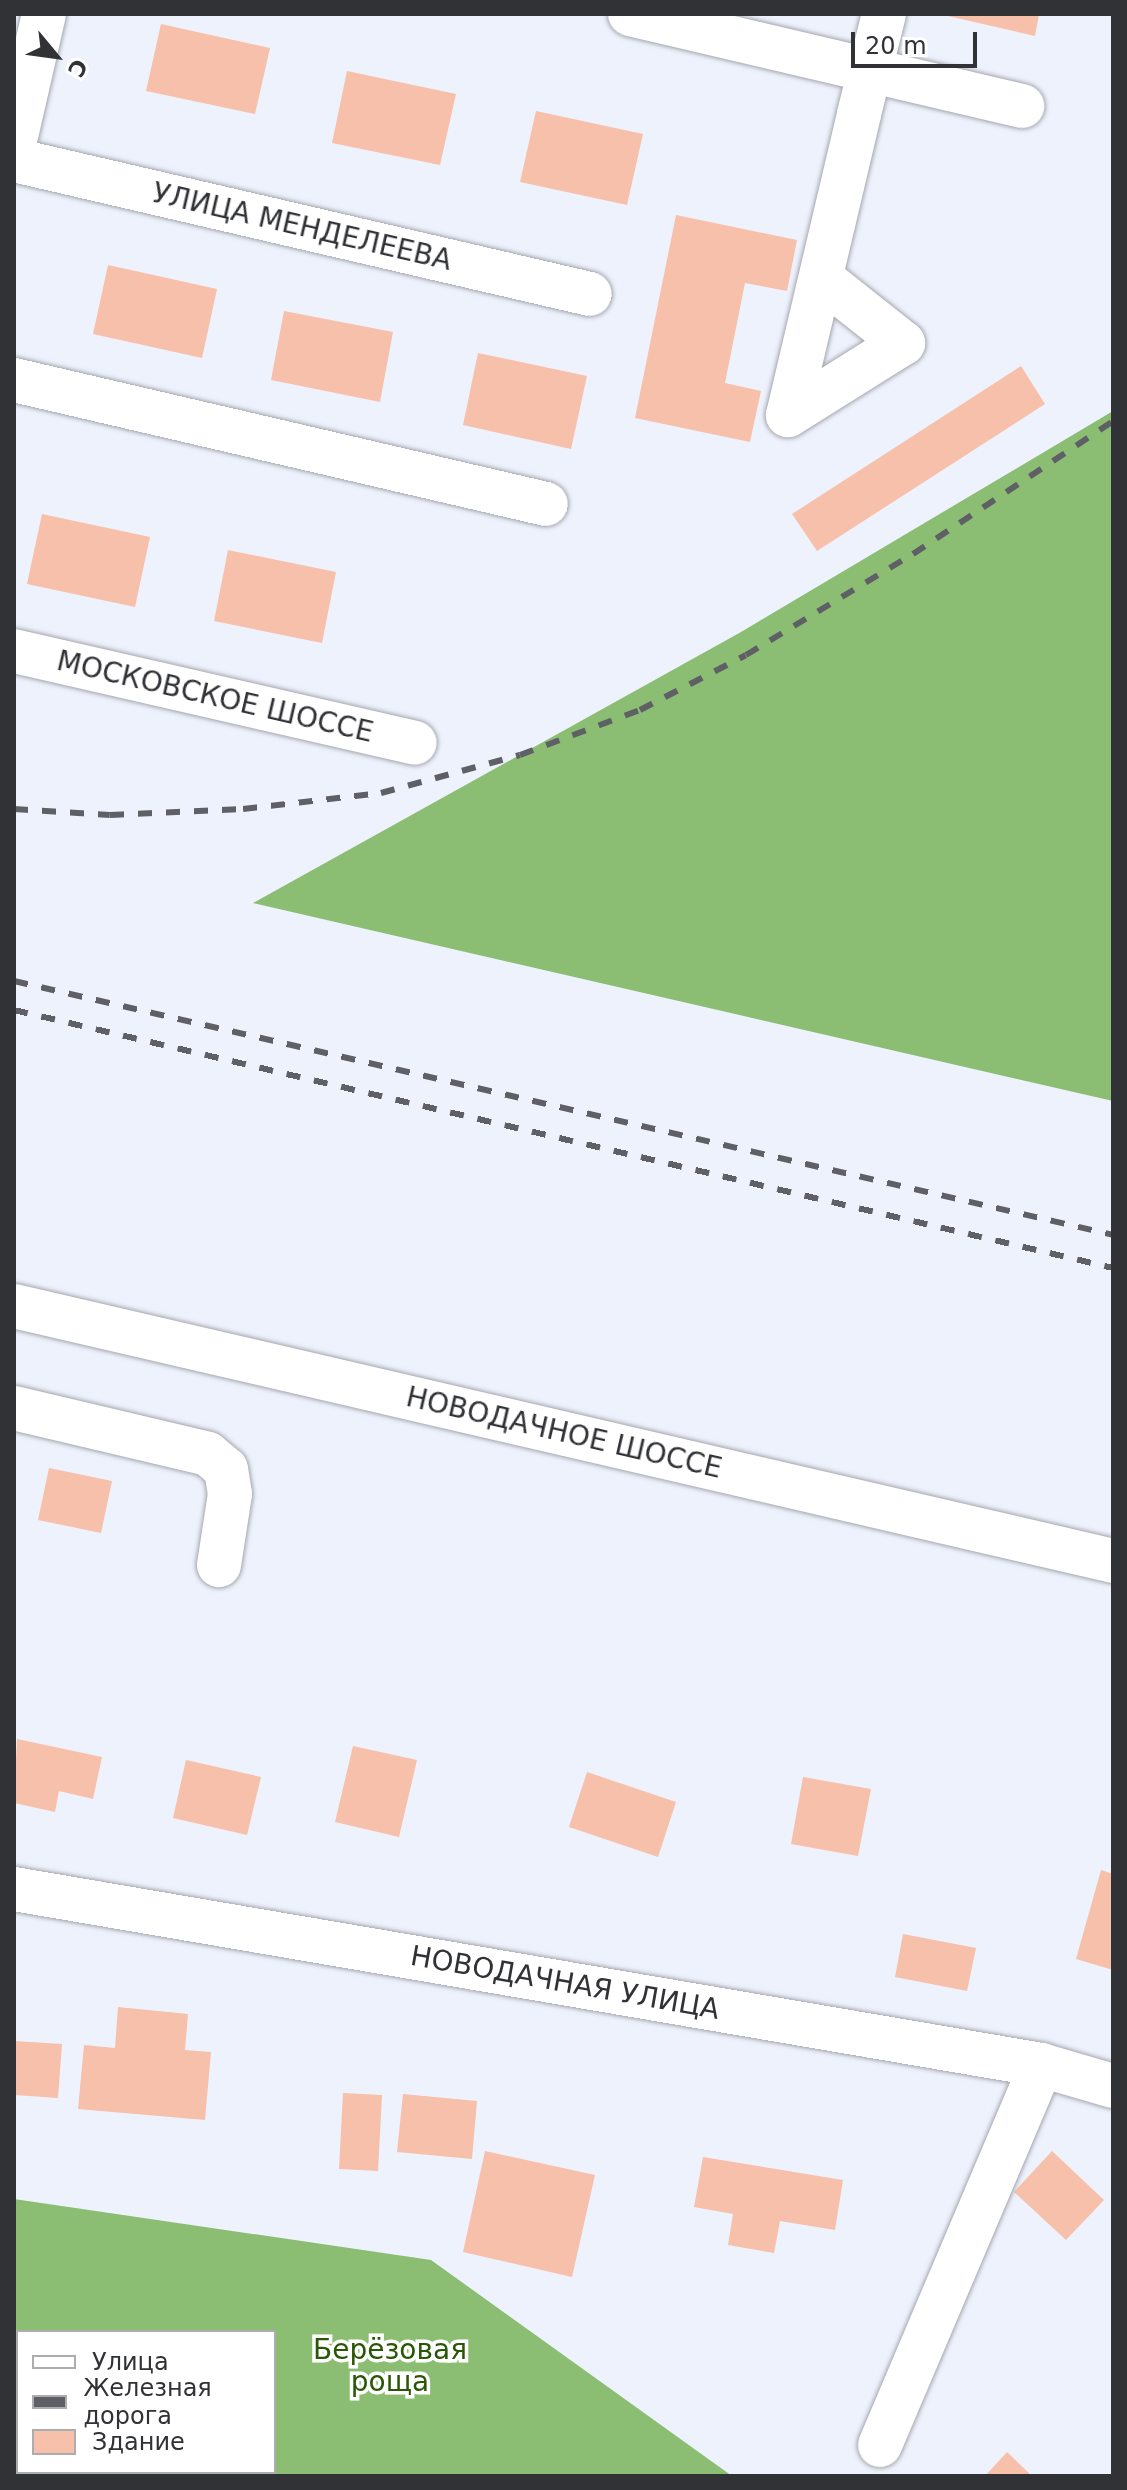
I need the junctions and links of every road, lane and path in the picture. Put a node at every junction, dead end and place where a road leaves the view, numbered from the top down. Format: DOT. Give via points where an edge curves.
graph roads {
  1 [pos="44,14"];
  2 [pos="630,14"];
  3 [pos="884,14"];
  4 [pos="869,71"];
  5 [pos="1022,106"];
  6 [pos="14,145"];
  7 [pos="14,160"];
  8 [pos="821,278"];
  9 [pos="590,294"];
  10 [pos="14,380"];
  11 [pos="546,504"];
  12 [pos="14,651"];
  13 [pos="415,743"];
  14 [pos="14,1306"];
  15 [pos="14,1408"];
  16 [pos="1113,1561"];
  17 [pos="219,1565"];
  18 [pos="14,1889"];
  19 [pos="1041,2065"];
  20 [pos="1113,2086"];
  21 [pos="880,2445"];
  1 -- 6 [label="street"];
  2 -- 4 [label="street"];
  3 -- 4 [label="street"];
  4 -- 5 [label="street"];
  4 -- 8 [label="street"];
  7 -- 9 [label="street, УЛИЦА МЕНДЕЛЕЕВА"];
  10 -- 11 [label="street"];
  12 -- 13 [label="street, МОСКОВСКОЕ ШОССЕ"];
  14 -- 16 [label="street, НОВОДАЧНОЕ ШОССЕ"];
  15 -- 17 [label="street" via="208,1454 226,1469 230,1494"];
  18 -- 19 [label="street, НОВОДАЧНАЯ УЛИЦА"];
  19 -- 20 [label="street, НОВОДАЧНАЯ УЛИЦА"];
  19 -- 21 [label="street"];
}
